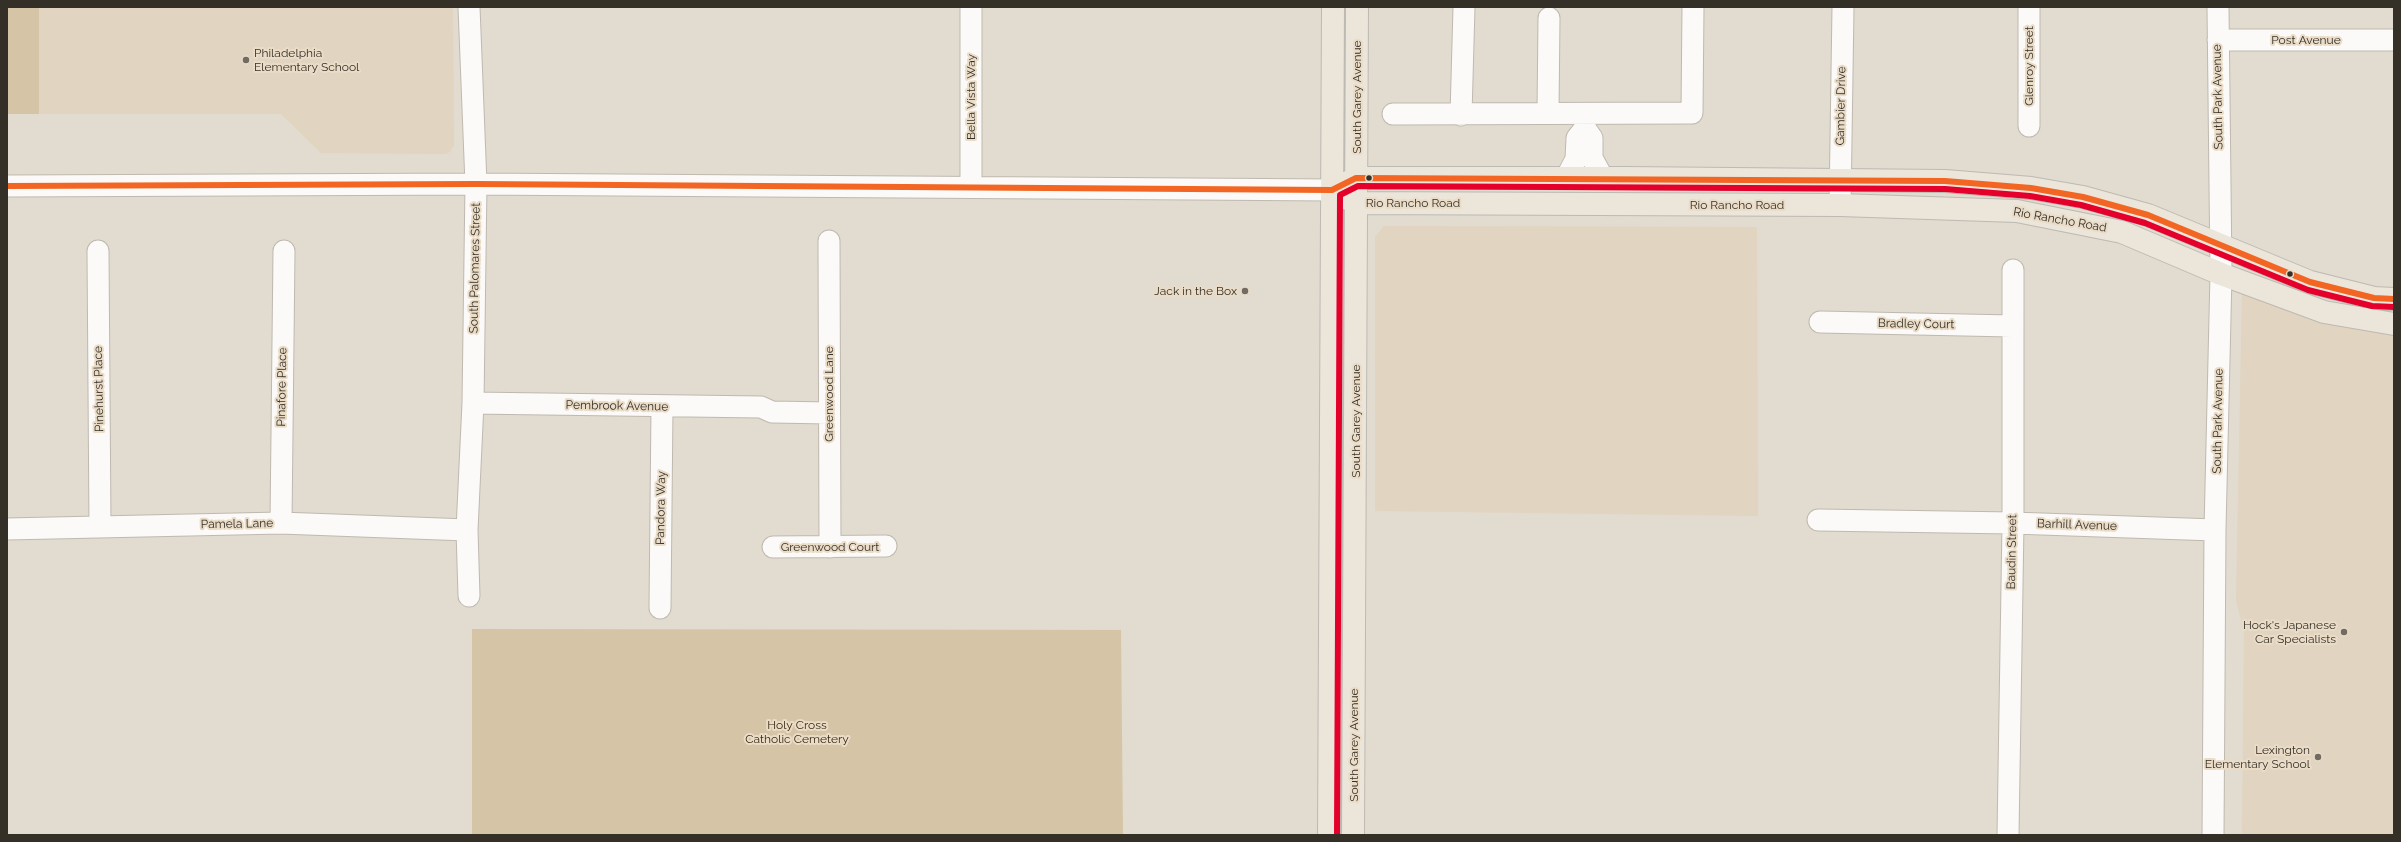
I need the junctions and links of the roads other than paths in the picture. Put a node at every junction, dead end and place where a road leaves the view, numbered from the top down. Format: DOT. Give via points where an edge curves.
graph roads {
  1 [pos="469,7"];
  2 [pos="971,7"];
  3 [pos="1333,7"];
  4 [pos="1357,7"];
  5 [pos="1464,7"];
  6 [pos="1693,7"];
  7 [pos="1842,7"];
  8 [pos="2029,7"];
  9 [pos="2218,7"];
  10 [pos="1549,18"];
  11 [pos="2218,40"];
  12 [pos="2394,40"];
  13 [pos="1548,113"];
  14 [pos="1393,114"];
  15 [pos="1461,114"];
  16 [pos="1585,121"];
  17 [pos="2029,126"];
  18 [pos="1356,178"];
  19 [pos="1566,178"];
  20 [pos="1603,178"];
  21 [pos="1650,178"];
  22 [pos="1746,179"];
  23 [pos="1840,180"];
  24 [pos="476,184"];
  25 [pos="7,186"];
  26 [pos="971,187"];
  27 [pos="1332,190"];
  28 [pos="1356,203"];
  29 [pos="1576,204"];
  30 [pos="1746,205"];
  31 [pos="1840,205"];
  32 [pos="829,241"];
  33 [pos="2220,246"];
  34 [pos="98,251"];
  35 [pos="284,251"];
  36 [pos="2013,270"];
  37 [pos="2221,274"];
  38 [pos="2394,299"];
  39 [pos="1820,322"];
  40 [pos="2394,324"];
  41 [pos="2012,326"];
  42 [pos="473,403"];
  43 [pos="829,406"];
  44 [pos="662,407"];
  45 [pos="1331,500"];
  46 [pos="1355,500"];
  47 [pos="1818,520"];
  48 [pos="281,523"];
  49 [pos="2013,523"];
  50 [pos="100,527"];
  51 [pos="7,528"];
  52 [pos="467,530"];
  53 [pos="2215,530"];
  54 [pos="886,546"];
  55 [pos="773,547"];
  56 [pos="830,547"];
  57 [pos="469,596"];
  58 [pos="660,608"];
  59 [pos="1330,835"];
  60 [pos="1353,835"];
  61 [pos="2008,835"];
  62 [pos="2213,835"];
  1 -- 24 [label="street, South Palomares Street"];
  2 -- 26 [label="street, Bella Vista Way"];
  3 -- 27 [label="main road, South Garey Avenue"];
  4 -- 18 [label="main road, South Garey Avenue"];
  5 -- 15 [label="street"];
  6 -- 16 [label="street" via="1692,113"];
  7 -- 23 [label="street, Gambier Drive"];
  8 -- 17 [label="street, Glenroy Street"];
  9 -- 11 [label="street, South Park Avenue"];
  10 -- 13 [label="street"];
  11 -- 12 [label="street, Post Avenue"];
  11 -- 33 [label="street, South Park Avenue"];
  13 -- 15 [label="street"];
  13 -- 16 [label="street"];
  14 -- 15 [label="street"];
  16 -- 19 [label="street" via="1577,138 1576,159"];
  16 -- 20 [label="street" via="1592,138 1592,158"];
  18 -- 19 [label="main road, Rio Rancho Road"];
  18 -- 27 [label="main road, Rio Rancho Road"];
  18 -- 28 [label="main road, South Garey Avenue"];
  19 -- 20 [label="main road, Rio Rancho Road"];
  20 -- 21 [label="main road, Rio Rancho Road"];
  21 -- 22 [label="main road, Rio Rancho Road"];
  21 -- 29 [label="main road" via="1627,189 1594,190 1585,194"];
  22 -- 23 [label="main road, Rio Rancho Road"];
  22 -- 30 [label="main road"];
  23 -- 31 [label="street, Gambier Drive"];
  23 -- 33 [label="main road, Rio Rancho Road" via="1945,181 2031,188 2083,197 2148,215"];
  24 -- 25 [label="street"];
  24 -- 26 [label="street"];
  24 -- 42 [label="street, South Palomares Street"];
  26 -- 27 [label="street"];
  27 -- 28 [label="main road, Rio Rancho Road"];
  27 -- 45 [label="main road, South Garey Avenue"];
  28 -- 29 [label="main road, Rio Rancho Road"];
  28 -- 46 [label="main road, South Garey Avenue"];
  29 -- 30 [label="main road, Rio Rancho Road"];
  30 -- 31 [label="main road, Rio Rancho Road"];
  31 -- 37 [label="main road, Rio Rancho Road" via="2017,211 2082,223 2143,239"];
  32 -- 43 [label="street, Greenwood Lane"];
  33 -- 37 [label="street, South Park Avenue"];
  33 -- 38 [label="main road, Rio Rancho Road" via="2310,282 2374,298"];
  34 -- 50 [label="street, Pinehurst Place"];
  35 -- 48 [label="street, Pinafore Place"];
  36 -- 41 [label="street, Baudin Street"];
  37 -- 40 [label="main road, Rio Rancho Road" via="2324,312"];
  37 -- 53 [label="street, South Park Avenue"];
  39 -- 41 [label="street, Bradley Court"];
  41 -- 49 [label="street, Baudin Street"];
  42 -- 44 [label="street, Pembrook Avenue"];
  42 -- 52 [label="street, South Palomares Street"];
  43 -- 44 [label="street, Pembrook Avenue" via="770,400 761,407"];
  43 -- 56 [label="street, Greenwood Lane"];
  44 -- 58 [label="street, Pandora Way"];
  45 -- 46 [label="main road"];
  45 -- 59 [label="main road, South Garey Avenue"];
  46 -- 60 [label="main road, South Garey Avenue"];
  47 -- 49 [label="street, Barhill Avenue"];
  48 -- 50 [label="street, Pamela Lane"];
  48 -- 52 [label="street, Pamela Lane"];
  49 -- 53 [label="street, Barhill Avenue"];
  49 -- 61 [label="street, Baudin Street"];
  50 -- 51 [label="street, Pamela Lane"];
  52 -- 57 [label="street, South Palomares Street"];
  53 -- 62 [label="street, South Park Avenue"];
  54 -- 56 [label="street, Greenwood Court"];
  55 -- 56 [label="street, Greenwood Court"];
}
